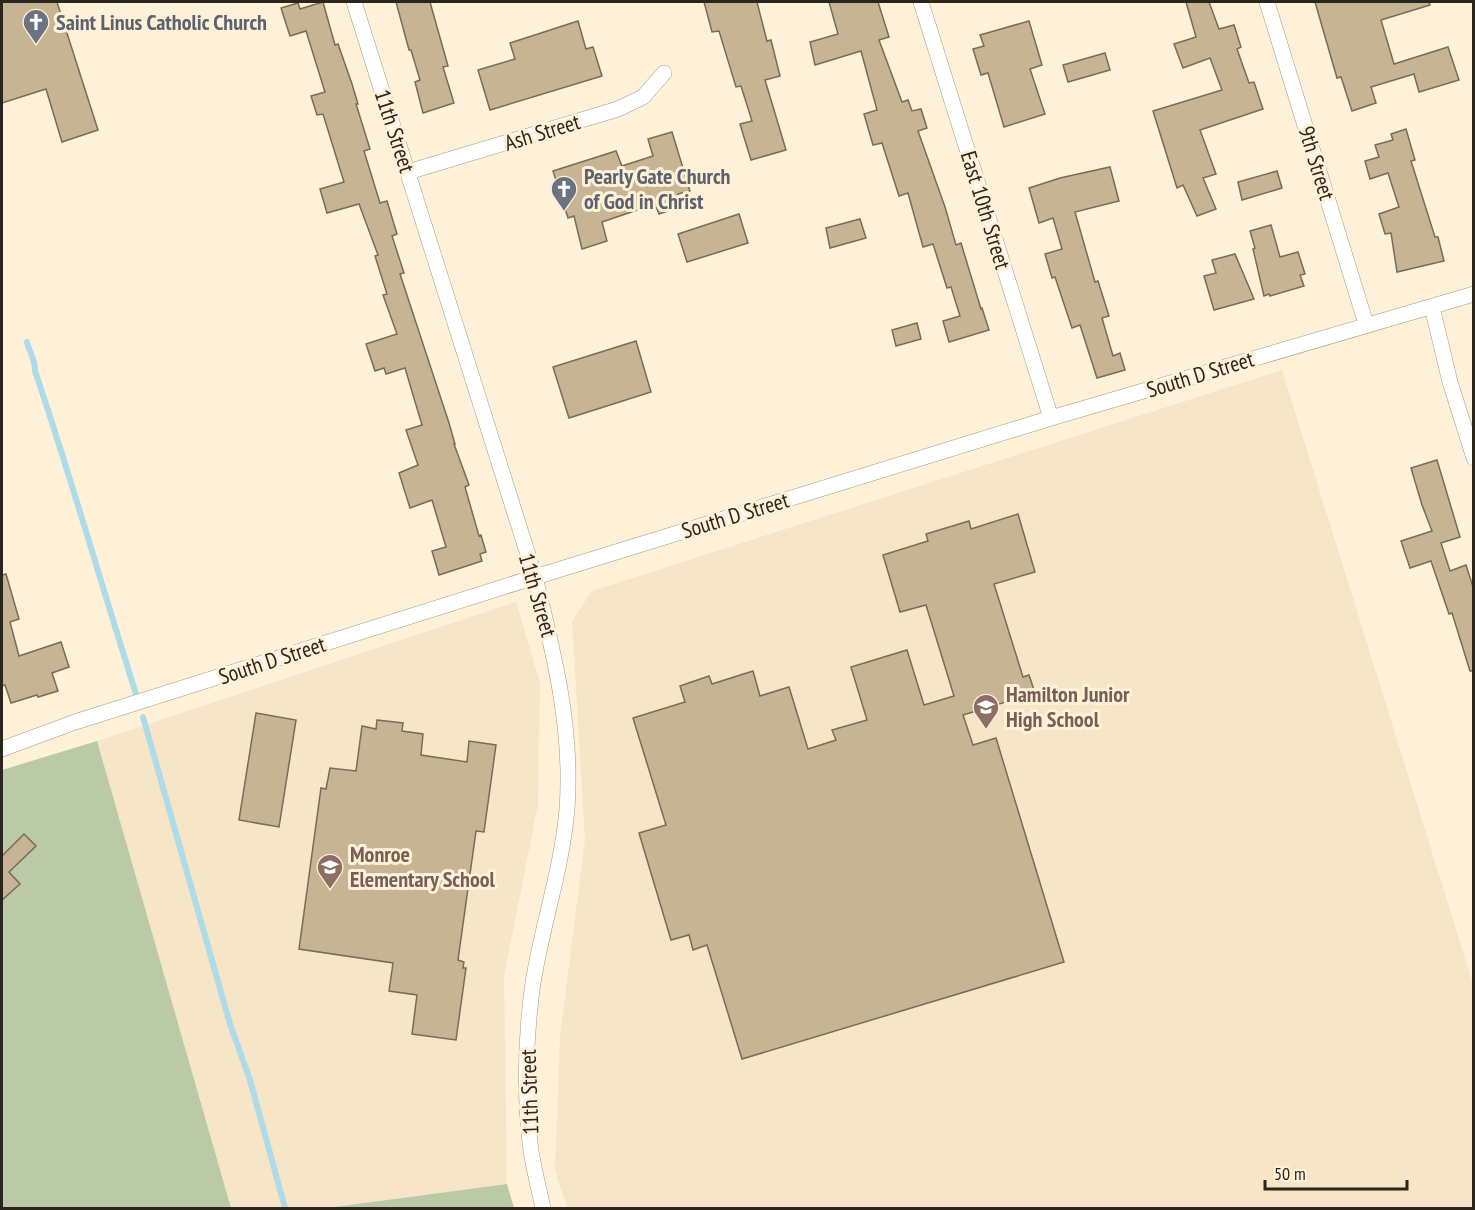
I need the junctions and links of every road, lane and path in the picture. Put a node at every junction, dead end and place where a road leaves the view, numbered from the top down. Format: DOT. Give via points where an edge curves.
graph roads {
  1 [pos="354,2"];
  2 [pos="921,2"];
  3 [pos="1267,2"];
  4 [pos="664,73"];
  5 [pos="408,172"];
  6 [pos="1473,294"];
  7 [pos="1432,307"];
  8 [pos="1366,324"];
  9 [pos="1051,418"];
  10 [pos="1473,458"];
  11 [pos="535,577"];
  12 [pos="2,749"];
  13 [pos="543,1209"];
  1 -- 5 [label="street, 11th Street"];
  2 -- 9 [label="street, East 10th Street"];
  3 -- 8 [label="street, 9th Street"];
  4 -- 5 [label="street, Ash Street" via="643,97 618,109"];
  5 -- 11 [label="street, 11th Street"];
  6 -- 7 [label="street, South D Street"];
  7 -- 8 [label="street, South D Street"];
  7 -- 10 [label="street"];
  8 -- 9 [label="street, South D Street"];
  9 -- 11 [label="street, South D Street"];
  11 -- 12 [label="street, South D Street" via="75,722"];
  11 -- 13 [label="street, 11th Street" via="556,662 565,715 568,771 563,846 527,1029 527,1111"];
}
